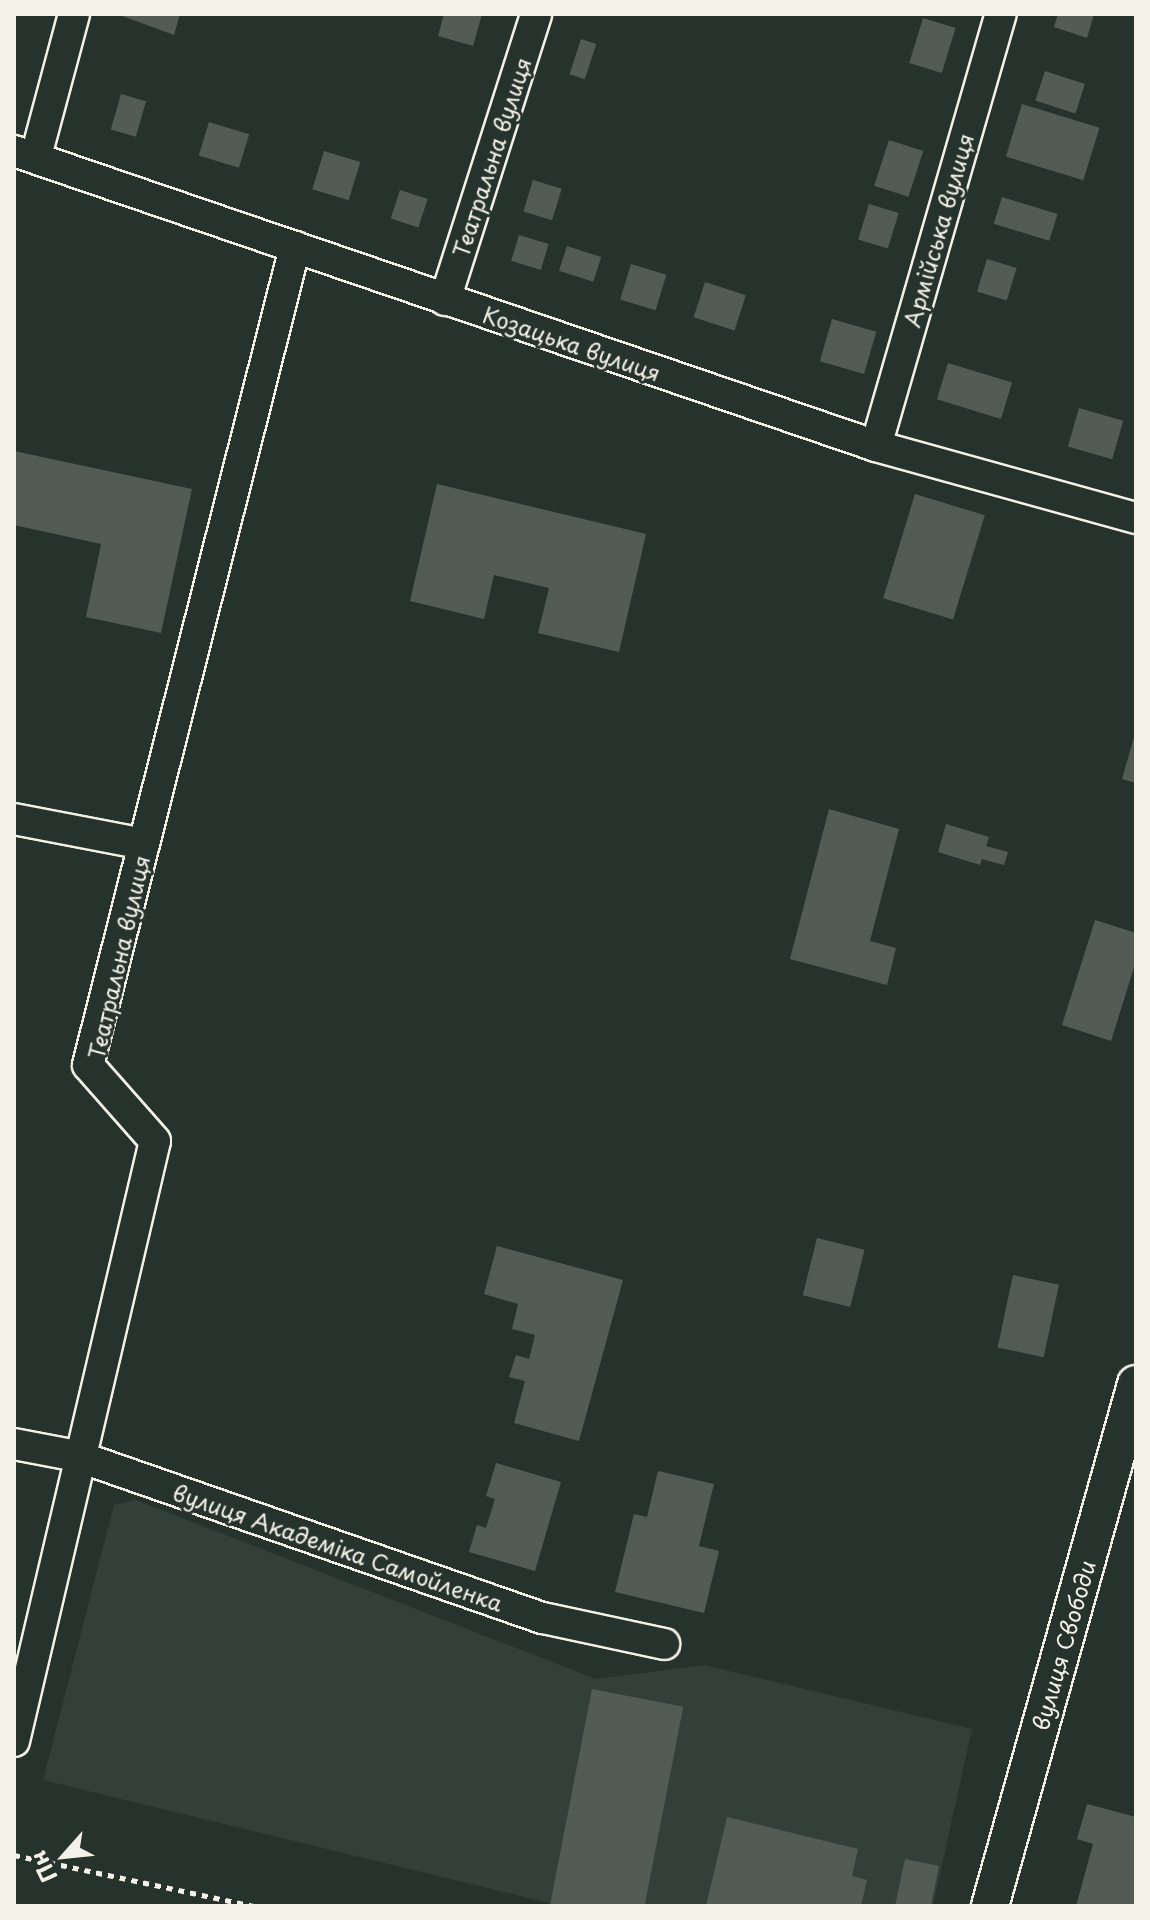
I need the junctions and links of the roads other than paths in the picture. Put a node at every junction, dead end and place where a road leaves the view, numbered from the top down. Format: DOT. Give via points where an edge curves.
graph roads {
  1 [pos="74,14"];
  2 [pos="536,14"];
  3 [pos="1001,14"];
  4 [pos="25,154"];
  5 [pos="295,247"];
  6 [pos="445,300"];
  7 [pos="876,446"];
  8 [pos="1136,518"];
  9 [pos="14,819"];
  10 [pos="144,844"];
  11 [pos="1136,1384"];
  12 [pos="14,1444"];
  13 [pos="77,1456"];
  14 [pos="664,1644"];
  15 [pos="14,1741"];
  16 [pos="990,1906"];
  1 -- 4 [label="street"];
  2 -- 6 [label="street, Театральна вулиця"];
  3 -- 7 [label="street, Армійська вулиця"];
  4 -- 5 [label="street, Козацька вулиця"];
  5 -- 6 [label="street, Козацька вулиця"];
  5 -- 10 [label="street, Театральна вулиця"];
  6 -- 7 [label="street, Козацька вулиця"];
  7 -- 8 [label="street, Козацька вулиця"];
  9 -- 10 [label="street"];
  10 -- 13 [label="street, Театральна вулиця" via="88,1065 155,1141"];
  11 -- 16 [label="street, вулиця Свободи"];
  12 -- 13 [label="street, вулиця Академіка Самойленка"];
  13 -- 14 [label="street, вулиця Академіка Самойленка" via="543,1618"];
  13 -- 15 [label="street, Театральна вулиця"];
}
